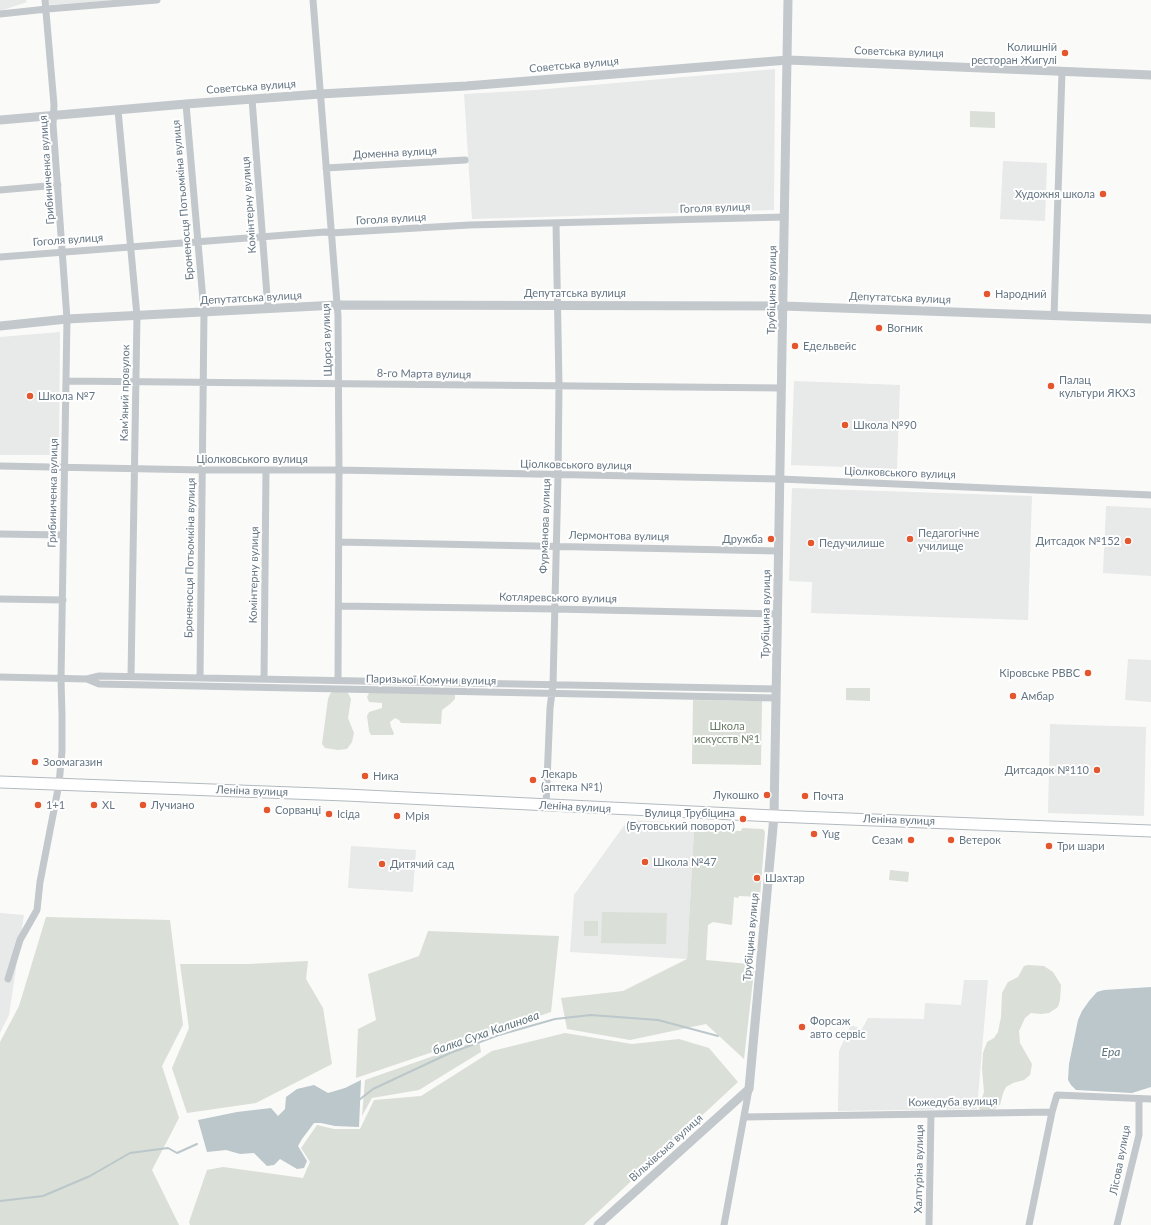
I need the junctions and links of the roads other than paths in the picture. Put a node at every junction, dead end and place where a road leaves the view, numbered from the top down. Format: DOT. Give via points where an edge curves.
graph roads {
  1 [pos="45,0"];
  2 [pos="157,0"];
  3 [pos="313,0"];
  4 [pos="788,0"];
  5 [pos="47,9"];
  6 [pos="0,14"];
  7 [pos="788,60"];
  8 [pos="1062,72"];
  9 [pos="1151,75"];
  10 [pos="320,94"];
  11 [pos="252,99"];
  12 [pos="186,104"];
  13 [pos="118,110"];
  14 [pos="54,115"];
  15 [pos="0,120"];
  16 [pos="465,160"];
  17 [pos="326,168"];
  18 [pos="58,185"];
  19 [pos="0,190"];
  20 [pos="785,217"];
  21 [pos="556,224"];
  22 [pos="331,233"];
  23 [pos="263,237"];
  24 [pos="198,242"];
  25 [pos="131,247"];
  26 [pos="63,252"];
  27 [pos="0,257"];
  28 [pos="337,305"];
  29 [pos="558,305"];
  30 [pos="783,306"];
  31 [pos="268,309"];
  32 [pos="204,312"];
  33 [pos="137,316"];
  34 [pos="1054,316"];
  35 [pos="67,319"];
  36 [pos="1151,319"];
  37 [pos="0,326"];
  38 [pos="67,381"];
  39 [pos="136,382"];
  40 [pos="203,383"];
  41 [pos="339,384"];
  42 [pos="559,386"];
  43 [pos="782,388"];
  44 [pos="0,466"];
  45 [pos="64,467"];
  46 [pos="134,469"];
  47 [pos="202,470"];
  48 [pos="266,470"];
  49 [pos="340,470"];
  50 [pos="558,476"];
  51 [pos="780,479"];
  52 [pos="1151,495"];
  53 [pos="0,534"];
  54 [pos="63,535"];
  55 [pos="339,542"];
  56 [pos="556,546"];
  57 [pos="779,551"];
  58 [pos="0,599"];
  59 [pos="63,600"];
  60 [pos="339,606"];
  61 [pos="554,609"];
  62 [pos="778,614"];
  63 [pos="131,676"];
  64 [pos="0,677"];
  65 [pos="200,678"];
  66 [pos="61,679"];
  67 [pos="87,679"];
  68 [pos="264,679"];
  69 [pos="338,680"];
  70 [pos="553,685"];
  71 [pos="552,694"];
  72 [pos="776,694"];
  73 [pos="0,782"];
  74 [pos="59,784"];
  75 [pos="546,805"];
  76 [pos="774,816"];
  77 [pos="1151,831"];
  78 [pos="8,979"];
  79 [pos="749,1089"];
  80 [pos="1139,1099"];
  81 [pos="1151,1100"];
  82 [pos="1052,1112"];
  83 [pos="931,1114"];
  84 [pos="744,1117"];
  85 [pos="598,1225"];
  86 [pos="724,1225"];
  87 [pos="929,1225"];
  88 [pos="1029,1225"];
  89 [pos="1117,1225"];
  1 -- 5 [label="street, Грибиниченка вулиця"];
  2 -- 5 [label="street"];
  3 -- 10 [label="street, Щорса вулиця"];
  4 -- 7 [label="street, Трубіцина вулиця"];
  5 -- 6 [label="street"];
  5 -- 14 [label="street, Грибиниченка вулиця"];
  7 -- 8 [label="street, Советська вулиця"];
  7 -- 10 [label="street, Советська вулиця" via="466,86"];
  7 -- 20 [label="street, Трубіцина вулиця"];
  8 -- 9 [label="street, Советська вулиця"];
  8 -- 34 [label="street"];
  10 -- 11 [label="street, Советська вулиця"];
  10 -- 17 [label="street, Щорса вулиця"];
  11 -- 12 [label="street, Советська вулиця"];
  11 -- 23 [label="street, Комінтерну вулиця"];
  12 -- 13 [label="street, Советська вулиця"];
  12 -- 24 [label="street, Броненосця Потьомкіна вулиця"];
  13 -- 14 [label="street, Советська вулиця"];
  13 -- 25 [label="street, Кам’яний провулок"];
  14 -- 15 [label="street, Советська вулиця"];
  14 -- 18 [label="street, Грибиниченка вулиця"];
  16 -- 17 [label="street, Доменна вулиця"];
  17 -- 22 [label="street, Щорса вулиця"];
  18 -- 19 [label="street"];
  18 -- 26 [label="street, Грибиниченка вулиця"];
  20 -- 21 [label="street, Гоголя вулиця"];
  20 -- 30 [label="street, Трубіцина вулиця"];
  21 -- 22 [label="street, Гоголя вулиця" via="470,225"];
  21 -- 29 [label="street, Фурманова вулиця"];
  22 -- 23 [label="street, Гоголя вулиця"];
  22 -- 28 [label="street, Щорса вулиця"];
  23 -- 24 [label="street, Гоголя вулиця"];
  23 -- 31 [label="street, Комінтерну вулиця"];
  24 -- 25 [label="street, Гоголя вулиця"];
  24 -- 32 [label="street, Броненосця Потьомкіна вулиця"];
  25 -- 26 [label="street, Гоголя вулиця"];
  25 -- 33 [label="street, Кам’яний провулок"];
  26 -- 27 [label="street, Гоголя вулиця"];
  26 -- 35 [label="street, Грибиниченка вулиця"];
  28 -- 29 [label="street, Депутатська вулиця"];
  28 -- 31 [label="street, Депутатська вулиця"];
  28 -- 41 [label="street, Щорса вулиця"];
  29 -- 30 [label="street, Депутатська вулиця"];
  29 -- 42 [label="street, Фурманова вулиця"];
  30 -- 34 [label="street, Депутатська вулиця"];
  30 -- 43 [label="street, Трубіцина вулиця"];
  31 -- 32 [label="street, Депутатська вулиця"];
  32 -- 33 [label="street, Депутатська вулиця"];
  32 -- 40 [label="street, Броненосця Потьомкіна вулиця"];
  33 -- 35 [label="street, Депутатська вулиця"];
  33 -- 39 [label="street, Кам’яний провулок"];
  34 -- 36 [label="street, Депутатська вулиця"];
  35 -- 37 [label="street, Депутатська вулиця"];
  35 -- 38 [label="street, Грибиниченка вулиця"];
  38 -- 39 [label="street, 8-го Марта вулиця"];
  38 -- 45 [label="street, Грибиниченка вулиця"];
  39 -- 40 [label="street, 8-го Марта вулиця"];
  39 -- 46 [label="street, Кам’яний провулок"];
  40 -- 41 [label="street, 8-го Марта вулиця"];
  40 -- 47 [label="street, Броненосця Потьомкіна вулиця"];
  41 -- 42 [label="street, 8-го Марта вулиця"];
  41 -- 49 [label="street, Щорса вулиця"];
  42 -- 43 [label="street, 8-го Марта вулиця"];
  42 -- 50 [label="street, Фурманова вулиця"];
  43 -- 51 [label="street, Трубіцина вулиця"];
  44 -- 45 [label="street, Ціолковського вулиця"];
  45 -- 46 [label="street, Ціолковського вулиця"];
  45 -- 54 [label="street, Грибиниченка вулиця"];
  46 -- 47 [label="street, Ціолковського вулиця"];
  46 -- 63 [label="street, Кам’яний провулок"];
  47 -- 48 [label="street, Ціолковського вулиця"];
  47 -- 65 [label="street, Броненосця Потьомкіна вулиця"];
  48 -- 49 [label="street, Ціолковського вулиця"];
  48 -- 68 [label="street, Комінтерну вулиця"];
  49 -- 50 [label="street, Ціолковського вулиця"];
  49 -- 55 [label="street, Щорса вулиця"];
  50 -- 51 [label="street, Ціолковського вулиця"];
  50 -- 56 [label="street, Фурманова вулиця"];
  51 -- 52 [label="street, Ціолковського вулиця"];
  51 -- 57 [label="street, Трубіцина вулиця"];
  53 -- 54 [label="street"];
  54 -- 59 [label="street, Грибиниченка вулиця"];
  55 -- 56 [label="street, Лермонтова вулиця"];
  55 -- 60 [label="street, Щорса вулиця"];
  56 -- 57 [label="street, Лермонтова вулиця"];
  56 -- 61 [label="street, Фурманова вулиця"];
  57 -- 62 [label="street, Трубіцина вулиця"];
  58 -- 59 [label="street"];
  59 -- 66 [label="street, Грибиниченка вулиця"];
  60 -- 61 [label="street, Котляревського вулиця"];
  60 -- 69 [label="street, Щорса вулиця"];
  61 -- 62 [label="street, Котляревського вулиця"];
  61 -- 70 [label="street, Фурманова вулиця"];
  62 -- 72 [label="street, Трубіцина вулиця"];
  63 -- 65 [label="street, Паризької Комуни вулиця"];
  63 -- 67 [label="street, Паризької Комуни вулиця" via="99,676"];
  64 -- 66 [label="street, Паризької Комуни вулиця"];
  65 -- 68 [label="street, Паризької Комуни вулиця"];
  66 -- 67 [label="street, Паризької Комуни вулиця"];
  66 -- 74 [label="street, Грибиниченка вулиця" via="62,744"];
  67 -- 71 [label="street, Паризької Комуни вулиця" via="99,684"];
  68 -- 69 [label="street, Паризької Комуни вулиця"];
  69 -- 70 [label="street, Паризької Комуни вулиця"];
  70 -- 71 [label="street, Фурманова вулиця"];
  70 -- 72 [label="street, Паризької Комуни вулиця"];
  71 -- 72 [label="street, Паризької Комуни вулиця"];
  71 -- 75 [label="street, Фурманова вулиця"];
  72 -- 76 [label="street, Трубіцина вулиця"];
  73 -- 74 [label="main road, Леніна вулиця"];
  74 -- 75 [label="main road, Леніна вулиця"];
  74 -- 78 [label="street, Грибиниченка вулиця" via="37,910 20,940"];
  75 -- 76 [label="main road, Леніна вулиця"];
  76 -- 77 [label="main road, Леніна вулиця"];
  76 -- 79 [label="street, Трубіцина вулиця"];
  79 -- 84 [label="street, Трубіцина вулиця"];
  79 -- 85 [label="street, Вільхівська вулиця"];
  80 -- 81 [label="street"];
  80 -- 82 [label="street" via="1057,1095"];
  80 -- 89 [label="street, Лісова вулиця" via="1138,1135"];
  82 -- 83 [label="street, Кожедуба вулиця"];
  82 -- 88 [label="street"];
  83 -- 84 [label="street, Кожедуба вулиця"];
  83 -- 87 [label="street, Халтуріна вулиця"];
  84 -- 86 [label="street, Трубіцина вулиця"];
}
